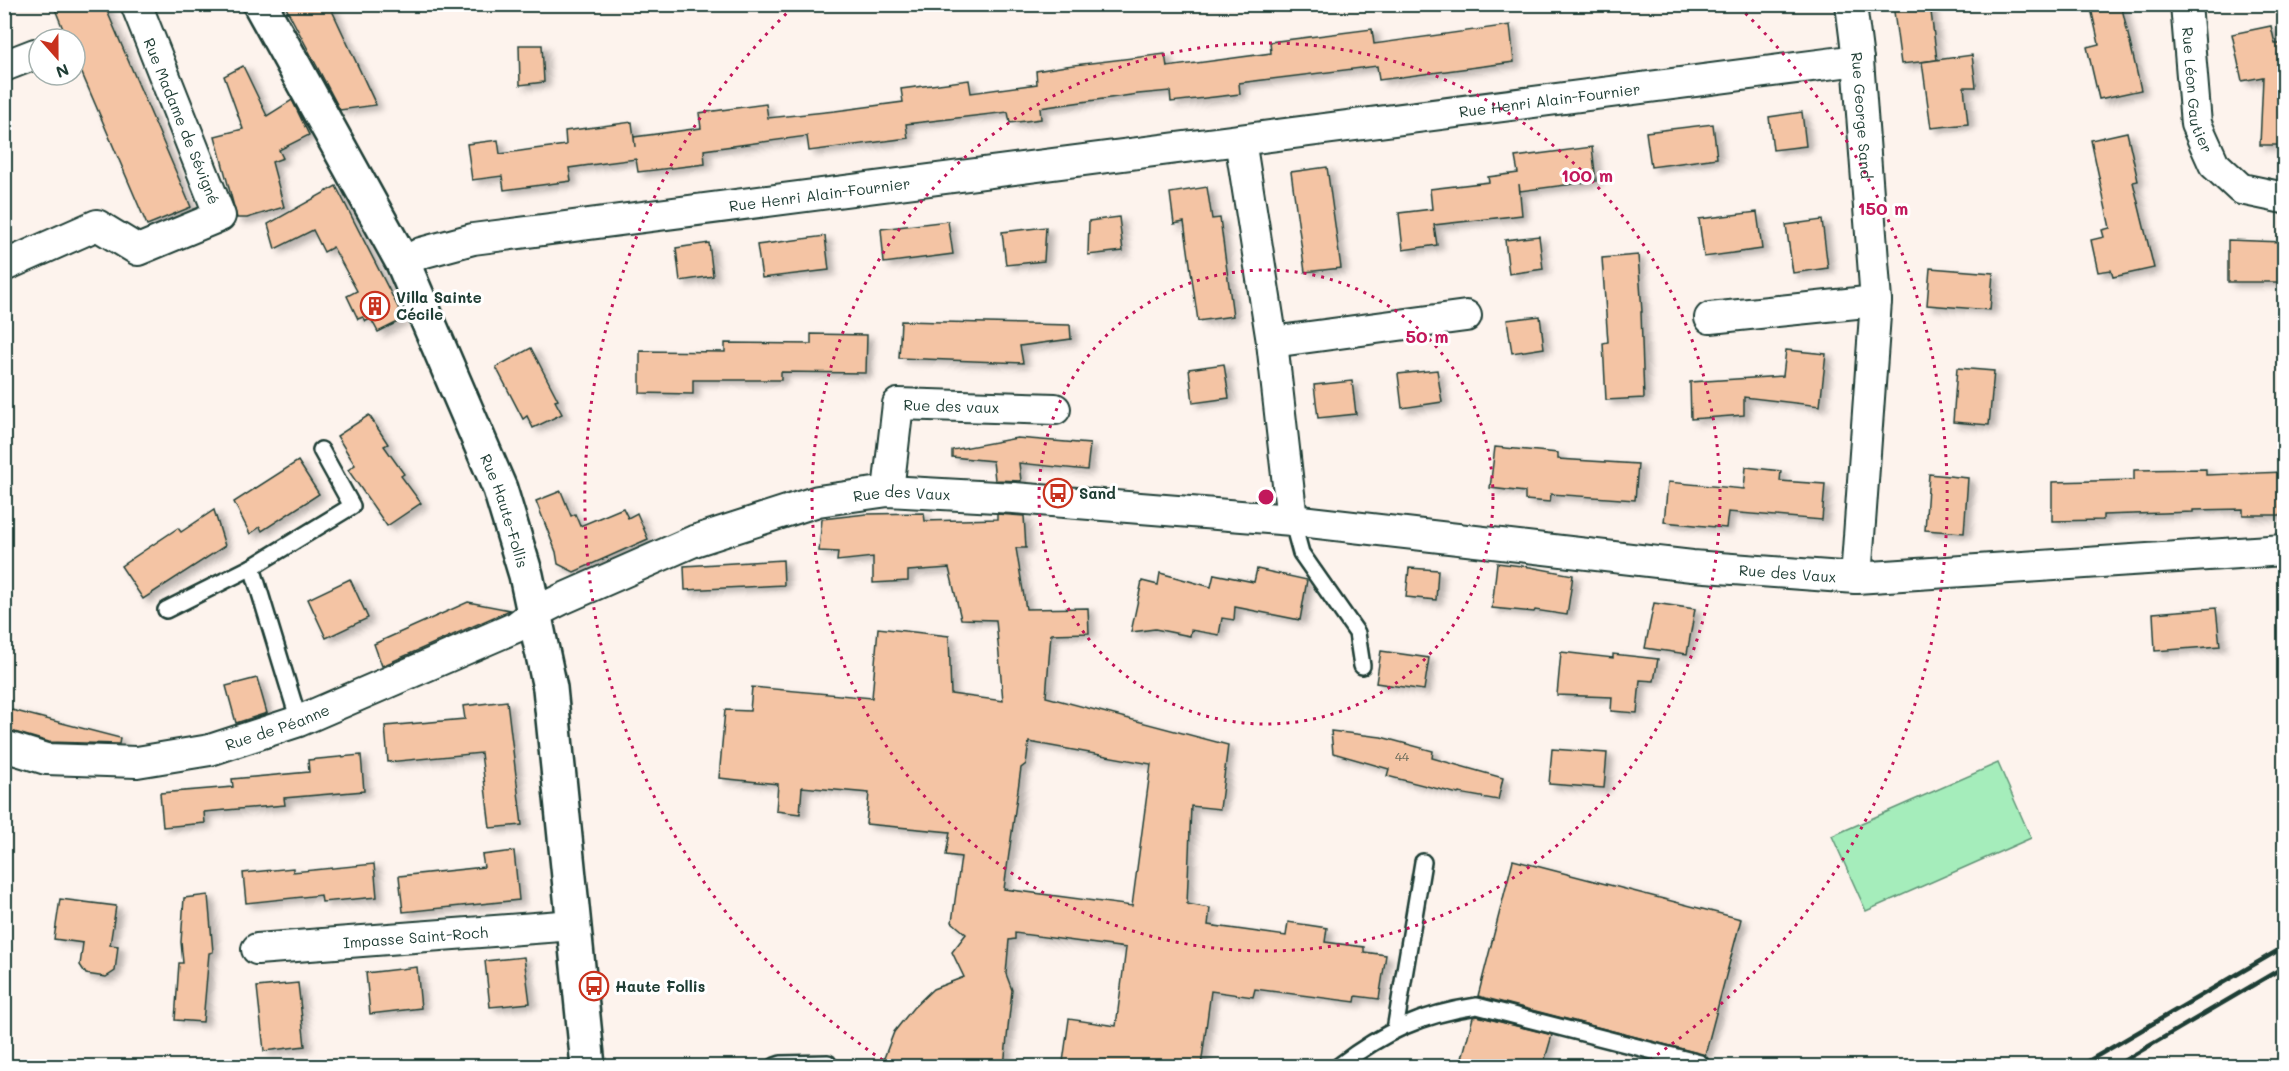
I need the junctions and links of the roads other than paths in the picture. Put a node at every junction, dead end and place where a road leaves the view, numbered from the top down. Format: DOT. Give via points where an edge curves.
graph roads {
  1 [pos="136,4"];
  2 [pos="260,4"];
  3 [pos="1851,4"];
  4 [pos="2186,4"];
  5 [pos="27,57"];
  6 [pos="1858,60"];
  7 [pos="4,66"];
  8 [pos="1240,140"];
  9 [pos="2284,198"];
  10 [pos="403,263"];
  11 [pos="4,266"];
  12 [pos="1876,301"];
  13 [pos="1466,316"];
  14 [pos="1710,318"];
  15 [pos="1272,342"];
  16 [pos="1055,408"];
  17 [pos="321,450"];
  18 [pos="888,491"];
  19 [pos="1292,520"];
  20 [pos="2284,550"];
  21 [pos="252,567"];
  22 [pos="1856,578"];
  23 [pos="166,610"];
  24 [pos="534,613"];
  25 [pos="1362,666"];
  26 [pos="299,722"];
  27 [pos="4,746"];
  28 [pos="1423,862"];
  29 [pos="574,925"];
  30 [pos="257,949"];
  31 [pos="1395,1030"];
  32 [pos="828,1063"];
  33 [pos="1700,1063"];
  34 [pos="588,1066"];
  35 [pos="775,1066"];
  36 [pos="1339,1066"];
  1 -- 11 [label="street, Rue Madame de Sévigné" via="220,216 138,250 97,225"];
  2 -- 10 [label="street, Rue Haute-Follis"];
  3 -- 6 [label="street, Rue George Sand"];
  4 -- 9 [label="street, Rue Léon Gautier" via="2196,124 2214,164 2241,189"];
  5 -- 7 [label="street"];
  6 -- 8 [label="street, Rue Henri Alain-Fournier"];
  6 -- 12 [label="street, Rue George Sand"];
  8 -- 10 [label="street, Rue Henri Alain-Fournier" via="473,240 421,253"];
  8 -- 15 [label="street"];
  10 -- 24 [label="street, Rue Haute-Follis" via="500,489"];
  12 -- 14 [label="street"];
  12 -- 22 [label="street, Rue George Sand"];
  13 -- 15 [label="street"];
  15 -- 19 [label="street"];
  16 -- 18 [label="street, Rue des vaux" via="898,404"];
  17 -- 21 [label="lane" via="352,506"];
  18 -- 19 [label="street, Rue des Vaux"];
  18 -- 24 [label="street, Rue des Vaux" via="818,501 694,541"];
  19 -- 22 [label="street, Rue des Vaux" via="1692,566"];
  19 -- 25 [label="lane" via="1300,553 1356,633"];
  20 -- 22 [label="street, Rue des Vaux"];
  21 -- 23 [label="lane"];
  21 -- 26 [label="lane"];
  24 -- 26 [label="street, Rue de Péanne" via="516,627"];
  24 -- 29 [label="street, Rue Haute-Follis" via="550,687"];
  26 -- 27 [label="street, Rue de Péanne" via="210,750 137,762 46,759"];
  28 -- 31 [label="lane"];
  29 -- 30 [label="street, Impasse Saint-Roch"];
  29 -- 34 [label="street, Rue Haute-Follis"];
  31 -- 33 [label="lane" via="1415,1020 1477,1006"];
  31 -- 36 [label="lane"];
  32 -- 35 [label="lane"];
}
